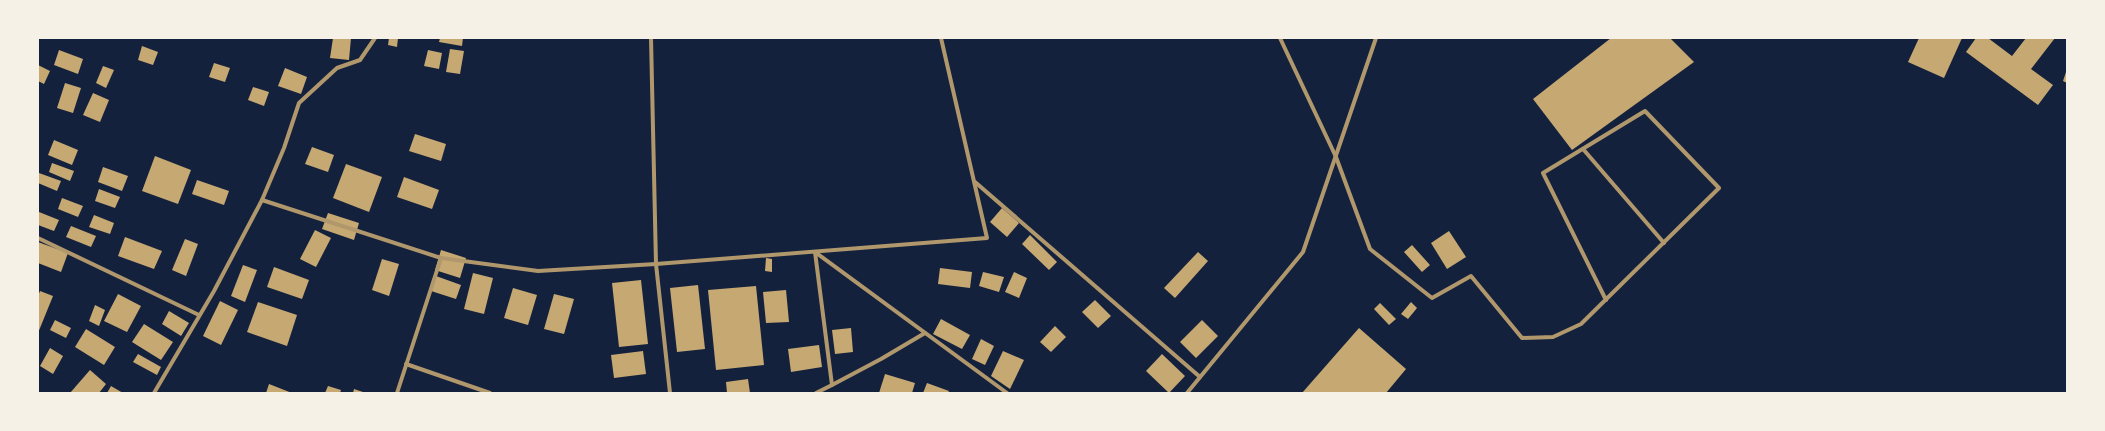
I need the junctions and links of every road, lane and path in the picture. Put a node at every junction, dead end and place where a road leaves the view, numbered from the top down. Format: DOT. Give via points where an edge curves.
graph roads {
  1 [pos="375,38"];
  2 [pos="651,38"];
  3 [pos="941,38"];
  4 [pos="1280,38"];
  5 [pos="1376,38"];
  6 [pos="1583,149"];
  7 [pos="1336,157"];
  8 [pos="974,181"];
  9 [pos="262,200"];
  10 [pos="38,238"];
  11 [pos="1664,243"];
  12 [pos="815,252"];
  13 [pos="441,258"];
  14 [pos="656,264"];
  15 [pos="1606,300"];
  16 [pos="199,315"];
  17 [pos="925,333"];
  18 [pos="406,364"];
  19 [pos="1200,377"];
  20 [pos="832,385"];
  21 [pos="471,386"];
  22 [pos="154,393"];
  23 [pos="397,393"];
  24 [pos="469,393"];
  25 [pos="490,393"];
  26 [pos="670,393"];
  27 [pos="816,393"];
  28 [pos="1007,393"];
  29 [pos="1188,393"];
  1 -- 9 [label="street" via="360,60 337,68 299,103 284,148"];
  2 -- 14 [label="street"];
  3 -- 8 [label="street"];
  4 -- 7 [label="street"];
  5 -- 7 [label="street"];
  6 -- 11 [label="street"];
  6 -- 11 [label="street" via="1645,111 1719,188"];
  6 -- 15 [label="street" via="1543,173"];
  7 -- 15 [label="street" via="1370,249 1432,298 1471,276 1522,338 1553,337 1560,334 1581,324"];
  7 -- 19 [label="street" via="1303,252"];
  8 -- 12 [label="street" via="987,238"];
  8 -- 19 [label="street"];
  9 -- 13 [label="street"];
  9 -- 16 [label="street"];
  10 -- 16 [label="street"];
  11 -- 15 [label="street"];
  12 -- 14 [label="street"];
  12 -- 17 [label="street"];
  12 -- 20 [label="street"];
  13 -- 14 [label="street" via="538,271"];
  13 -- 18 [label="street"];
  14 -- 26 [label="street"];
  16 -- 22 [label="street"];
  17 -- 20 [label="street"];
  17 -- 28 [label="street"];
  18 -- 21 [label="street"];
  18 -- 23 [label="street"];
  19 -- 29 [label="street"];
  20 -- 27 [label="street"];
  21 -- 24 [label="street"];
  21 -- 25 [label="street"];
}
